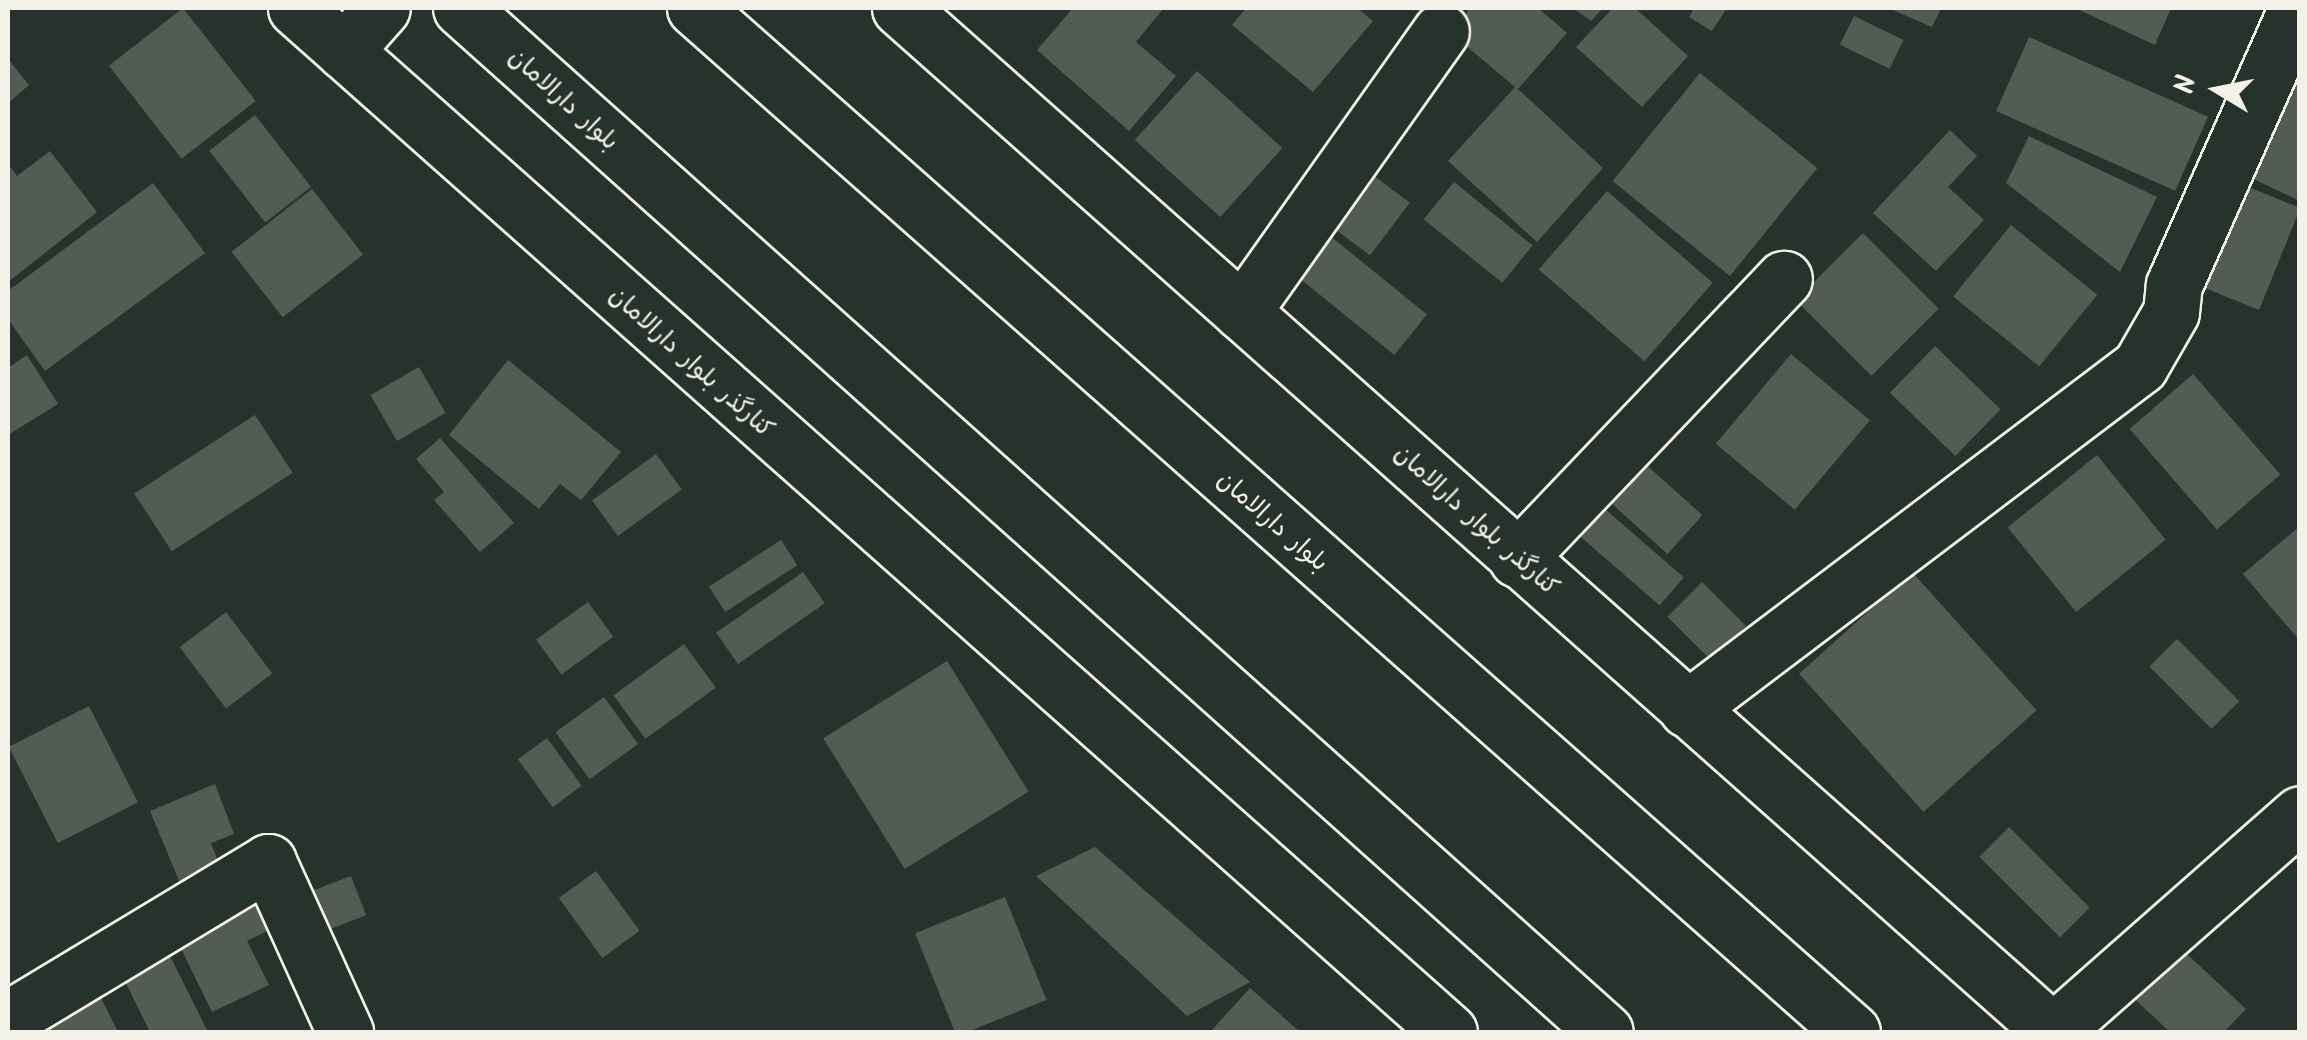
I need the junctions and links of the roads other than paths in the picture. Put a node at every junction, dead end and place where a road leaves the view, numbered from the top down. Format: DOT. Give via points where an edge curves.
graph roads {
  1 [pos="296,8"];
  2 [pos="382,8"];
  3 [pos="461,8"];
  4 [pos="695,8"];
  5 [pos="900,8"];
  6 [pos="2297,8"];
  7 [pos="1440,31"];
  8 [pos="344,50"];
  9 [pos="1784,279"];
  10 [pos="1242,312"];
  11 [pos="1518,559"];
  12 [pos="1687,709"];
  13 [pos="2300,814"];
  14 [pos="8,1019"];
  15 [pos="345,1032"];
  16 [pos="1449,1032"];
  17 [pos="1605,1032"];
  18 [pos="1852,1032"];
  19 [pos="2053,1032"];
  1 -- 8 [label="street, کنارگذر بلوار دارالامان"];
  2 -- 8 [label="street"];
  3 -- 17 [label="street, بلوار دارالامان"];
  4 -- 18 [label="street, بلوار دارالامان"];
  5 -- 10 [label="street, کنارگذر بلوار دارالامان"];
  6 -- 12 [label="street" via="2174,285 2171,312 2140,366"];
  7 -- 10 [label="street"];
  8 -- 16 [label="street, کنارگذر بلوار دارالامان"];
  9 -- 11 [label="street"];
  10 -- 11 [label="street, کنارگذر بلوار دارالامان"];
  11 -- 12 [label="street, کنارگذر بلوار دارالامان"];
  12 -- 19 [label="street, کنارگذر بلوار دارالامان"];
  13 -- 19 [label="street"];
  14 -- 15 [label="street" via="268,862"];
}
